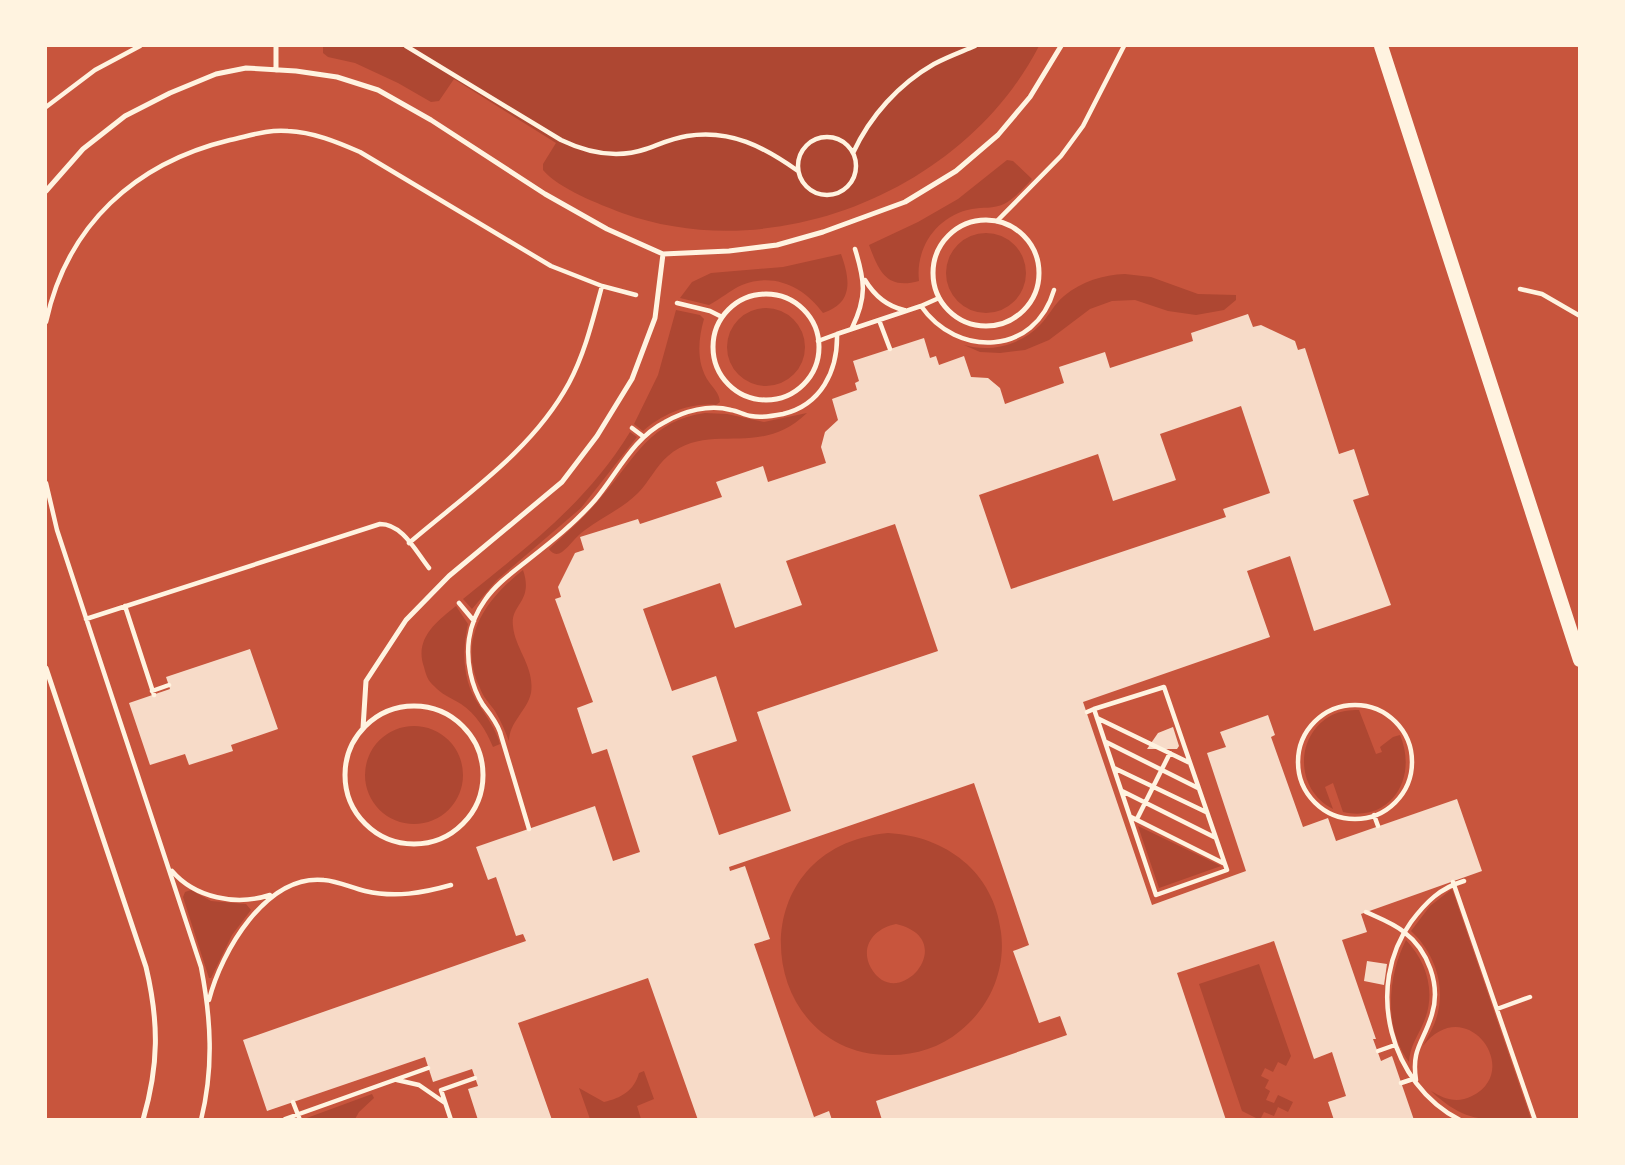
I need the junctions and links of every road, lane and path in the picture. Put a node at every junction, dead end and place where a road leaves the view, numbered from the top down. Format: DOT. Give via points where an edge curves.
graph roads {
  1 [pos="140,46"];
  2 [pos="276,46"];
  3 [pos="406,46"];
  4 [pos="975,46"];
  5 [pos="1061,46"];
  6 [pos="1124,46"];
  7 [pos="1381,46"];
  8 [pos="276,70"];
  9 [pos="46,107"];
  10 [pos="853,154"];
  11 [pos="799,171"];
  12 [pos="46,191"];
  13 [pos="997,221"];
  14 [pos="855,249"];
  15 [pos="663,254"];
  16 [pos="864,279"];
  17 [pos="602,286"];
  18 [pos="1520,289"];
  19 [pos="1054,290"];
  20 [pos="636,295"];
  21 [pos="939,298"];
  22 [pos="676,303"];
  23 [pos="921,306"];
  24 [pos="907,310"];
  25 [pos="1580,316"];
  26 [pos="722,317"];
  27 [pos="879,320"];
  28 [pos="46,322"];
  29 [pos="852,329"];
  30 [pos="837,334"];
  31 [pos="818,341"];
  32 [pos="890,349"];
  33 [pos="632,428"];
  34 [pos="644,437"];
  35 [pos="46,483"];
  36 [pos="409,543"];
  37 [pos="432,572"];
  38 [pos="458,603"];
  39 [pos="125,606"];
  40 [pos="86,619"];
  41 [pos="474,621"];
  42 [pos="1580,660"];
  43 [pos="46,668"];
  44 [pos="169,685"];
  45 [pos="1094,709"];
  46 [pos="1087,712"];
  47 [pos="1096,717"];
  48 [pos="363,728"];
  49 [pos="1105,742"];
  50 [pos="1170,753"];
  51 [pos="1190,763"];
  52 [pos="1114,768"];
  53 [pos="1162,770"];
  54 [pos="1153,787"];
  55 [pos="1199,788"];
  56 [pos="1121,791"];
  57 [pos="1145,803"];
  58 [pos="1207,812"];
  59 [pos="1374,815"];
  60 [pos="1130,816"];
  61 [pos="1137,820"];
  62 [pos="1133,826"];
  63 [pos="1378,827"];
  64 [pos="529,829"];
  65 [pos="1215,837"];
  66 [pos="1224,863"];
  67 [pos="169,867"];
  68 [pos="1464,881"];
  69 [pos="1453,883"];
  70 [pos="451,885"];
  71 [pos="277,892"];
  72 [pos="1366,912"];
  73 [pos="1405,932"];
  74 [pos="1530,997"];
  75 [pos="208,1004"];
  76 [pos="1496,1009"];
  77 [pos="1395,1045"];
  78 [pos="1378,1051"];
  79 [pos="428,1068"];
  80 [pos="475,1078"];
  81 [pos="394,1080"];
  82 [pos="1415,1081"];
  83 [pos="1402,1083"];
  84 [pos="293,1102"];
  85 [pos="446,1104"];
  86 [pos="299,1117"];
  87 [pos="1453,1117"];
  88 [pos="143,1119"];
  89 [pos="201,1119"];
  90 [pos="285,1119"];
  91 [pos="451,1119"];
  92 [pos="1460,1119"];
  93 [pos="1535,1119"];
  1 -- 9 [label="path" via="95,70"];
  2 -- 8 [label="lane"];
  3 -- 11 [label="path" via="585,150 628,153 687,136 723,135 763,148"];
  4 -- 10 [label="path" via="932,65 899,89 874,118"];
  5 -- 15 [label="lane" via="1030,97 998,135 956,170 905,202 777,245"];
  6 -- 13 [label="path" via="1083,126 1061,156"];
  7 -- 42 [label="main road"];
  8 -- 12 [label="lane" via="246,68 216,74 125,116 83,149"];
  8 -- 15 [label="lane" via="337,77 378,90 545,194"];
  10 -- 11 [label="path" via="840,141 821,138 805,148"];
  10 -- 11 [label="path" via="855,173 837,193 817,194 803,183"];
  13 -- 21 [label="lane" via="965,223 950,233 933,266"];
  13 -- 21 [label="lane" via="1018,230 1031,243 1038,260 1040,277 1027,308 999,326 982,327 951,314"];
  14 -- 16 [label="path"];
  15 -- 48 [label="lane" via="655,318 632,379 597,436 562,482 450,576 406,621 366,681"];
  16 -- 24 [label="path" via="886,303"];
  16 -- 29 [label="path"];
  17 -- 20 [label="path"];
  17 -- 28 [label="path" via="551,266 360,152 328,138 270,131 174,158 122,192 71,255 52,292"];
  17 -- 36 [label="path" via="577,365 539,426 509,459"];
  18 -- 25 [label="path" via="1542,294"];
  19 -- 23 [label="path" via="1051,303 1036,322 999,343 974,342 947,332"];
  21 -- 23 [label="path"];
  22 -- 26 [label="path"];
  23 -- 24 [label="path"];
  24 -- 27 [label="path"];
  26 -- 31 [label="lane" via="745,298 779,295 808,314"];
  26 -- 31 [label="lane" via="713,337 718,371 728,385 760,400 778,399 807,380 816,365"];
  27 -- 29 [label="path"];
  27 -- 32 [label="path"];
  29 -- 30 [label="path"];
  30 -- 31 [label="path"];
  30 -- 34 [label="path" via="831,374 812,401 799,409 770,417 729,409 694,411 663,422"];
  33 -- 34 [label="path"];
  34 -- 41 [label="path" via="593,502 486,598"];
  35 -- 40 [label="path"];
  36 -- 37 [label="path"];
  36 -- 39 [label="path" via="393,526 380,524"];
  38 -- 41 [label="path"];
  39 -- 40 [label="path"];
  39 -- 44 [label="path" via="153,693"];
  40 -- 67 [label="path"];
  41 -- 64 [label="path" via="468,651 471,675 478,696 496,721"];
  43 -- 88 [label="lane" via="154,1001 157,1044"];
  45 -- 46 [label="path"];
  45 -- 47 [label="path"];
  45 -- 51 [label="path" via="1164,687"];
  47 -- 49 [label="path"];
  47 -- 50 [label="path"];
  48 -- 48 [label="lane" via="381,714 402,707 425,707 446,714 476,746 482,790 474,811 439,840 416,845 393,842 372,831 356,814 346,793 350,747"];
  49 -- 52 [label="path"];
  49 -- 53 [label="path"];
  50 -- 51 [label="path"];
  50 -- 53 [label="path"];
  51 -- 55 [label="path"];
  52 -- 54 [label="path"];
  52 -- 56 [label="path"];
  53 -- 54 [label="path"];
  53 -- 55 [label="path"];
  54 -- 57 [label="path"];
  54 -- 58 [label="path"];
  55 -- 58 [label="path"];
  56 -- 57 [label="path"];
  56 -- 60 [label="path"];
  57 -- 61 [label="path"];
  57 -- 65 [label="path"];
  58 -- 65 [label="path"];
  59 -- 59 [label="path" via="1397,801 1407,786 1411,748 1391,717 1374,708 1337,708 1321,716 1300,747 1298,766 1303,784 1328,812 1346,818"];
  59 -- 63 [label="path"];
  60 -- 61 [label="path"];
  60 -- 62 [label="path"];
  61 -- 62 [label="path"];
  61 -- 66 [label="path"];
  62 -- 66 [label="path" via="1156,895 1227,870"];
  65 -- 66 [label="path"];
  67 -- 71 [label="path" via="191,886 217,897 240,900"];
  67 -- 75 [label="path"];
  68 -- 69 [label="path"];
  69 -- 73 [label="path" via="1428,900"];
  69 -- 76 [label="path"];
  70 -- 71 [label="path" via="420,893 381,894 312,880"];
  71 -- 75 [label="path" via="239,935"];
  72 -- 73 [label="path"];
  73 -- 77 [label="path" via="1387,985 1387,1013"];
  73 -- 82 [label="path" via="1426,959 1434,981 1433,1011 1415,1057"];
  74 -- 76 [label="path"];
  75 -- 89 [label="path" via="209,1082"];
  76 -- 93 [label="path"];
  77 -- 78 [label="path"];
  77 -- 82 [label="path"];
  79 -- 81 [label="path"];
  80 -- 85 [label="path" via="441,1090"];
  81 -- 85 [label="path" via="419,1085"];
  81 -- 86 [label="path"];
  82 -- 83 [label="path"];
  82 -- 87 [label="path"];
  84 -- 86 [label="path"];
  85 -- 91 [label="path"];
  86 -- 90 [label="path"];
  87 -- 92 [label="path"];
}
